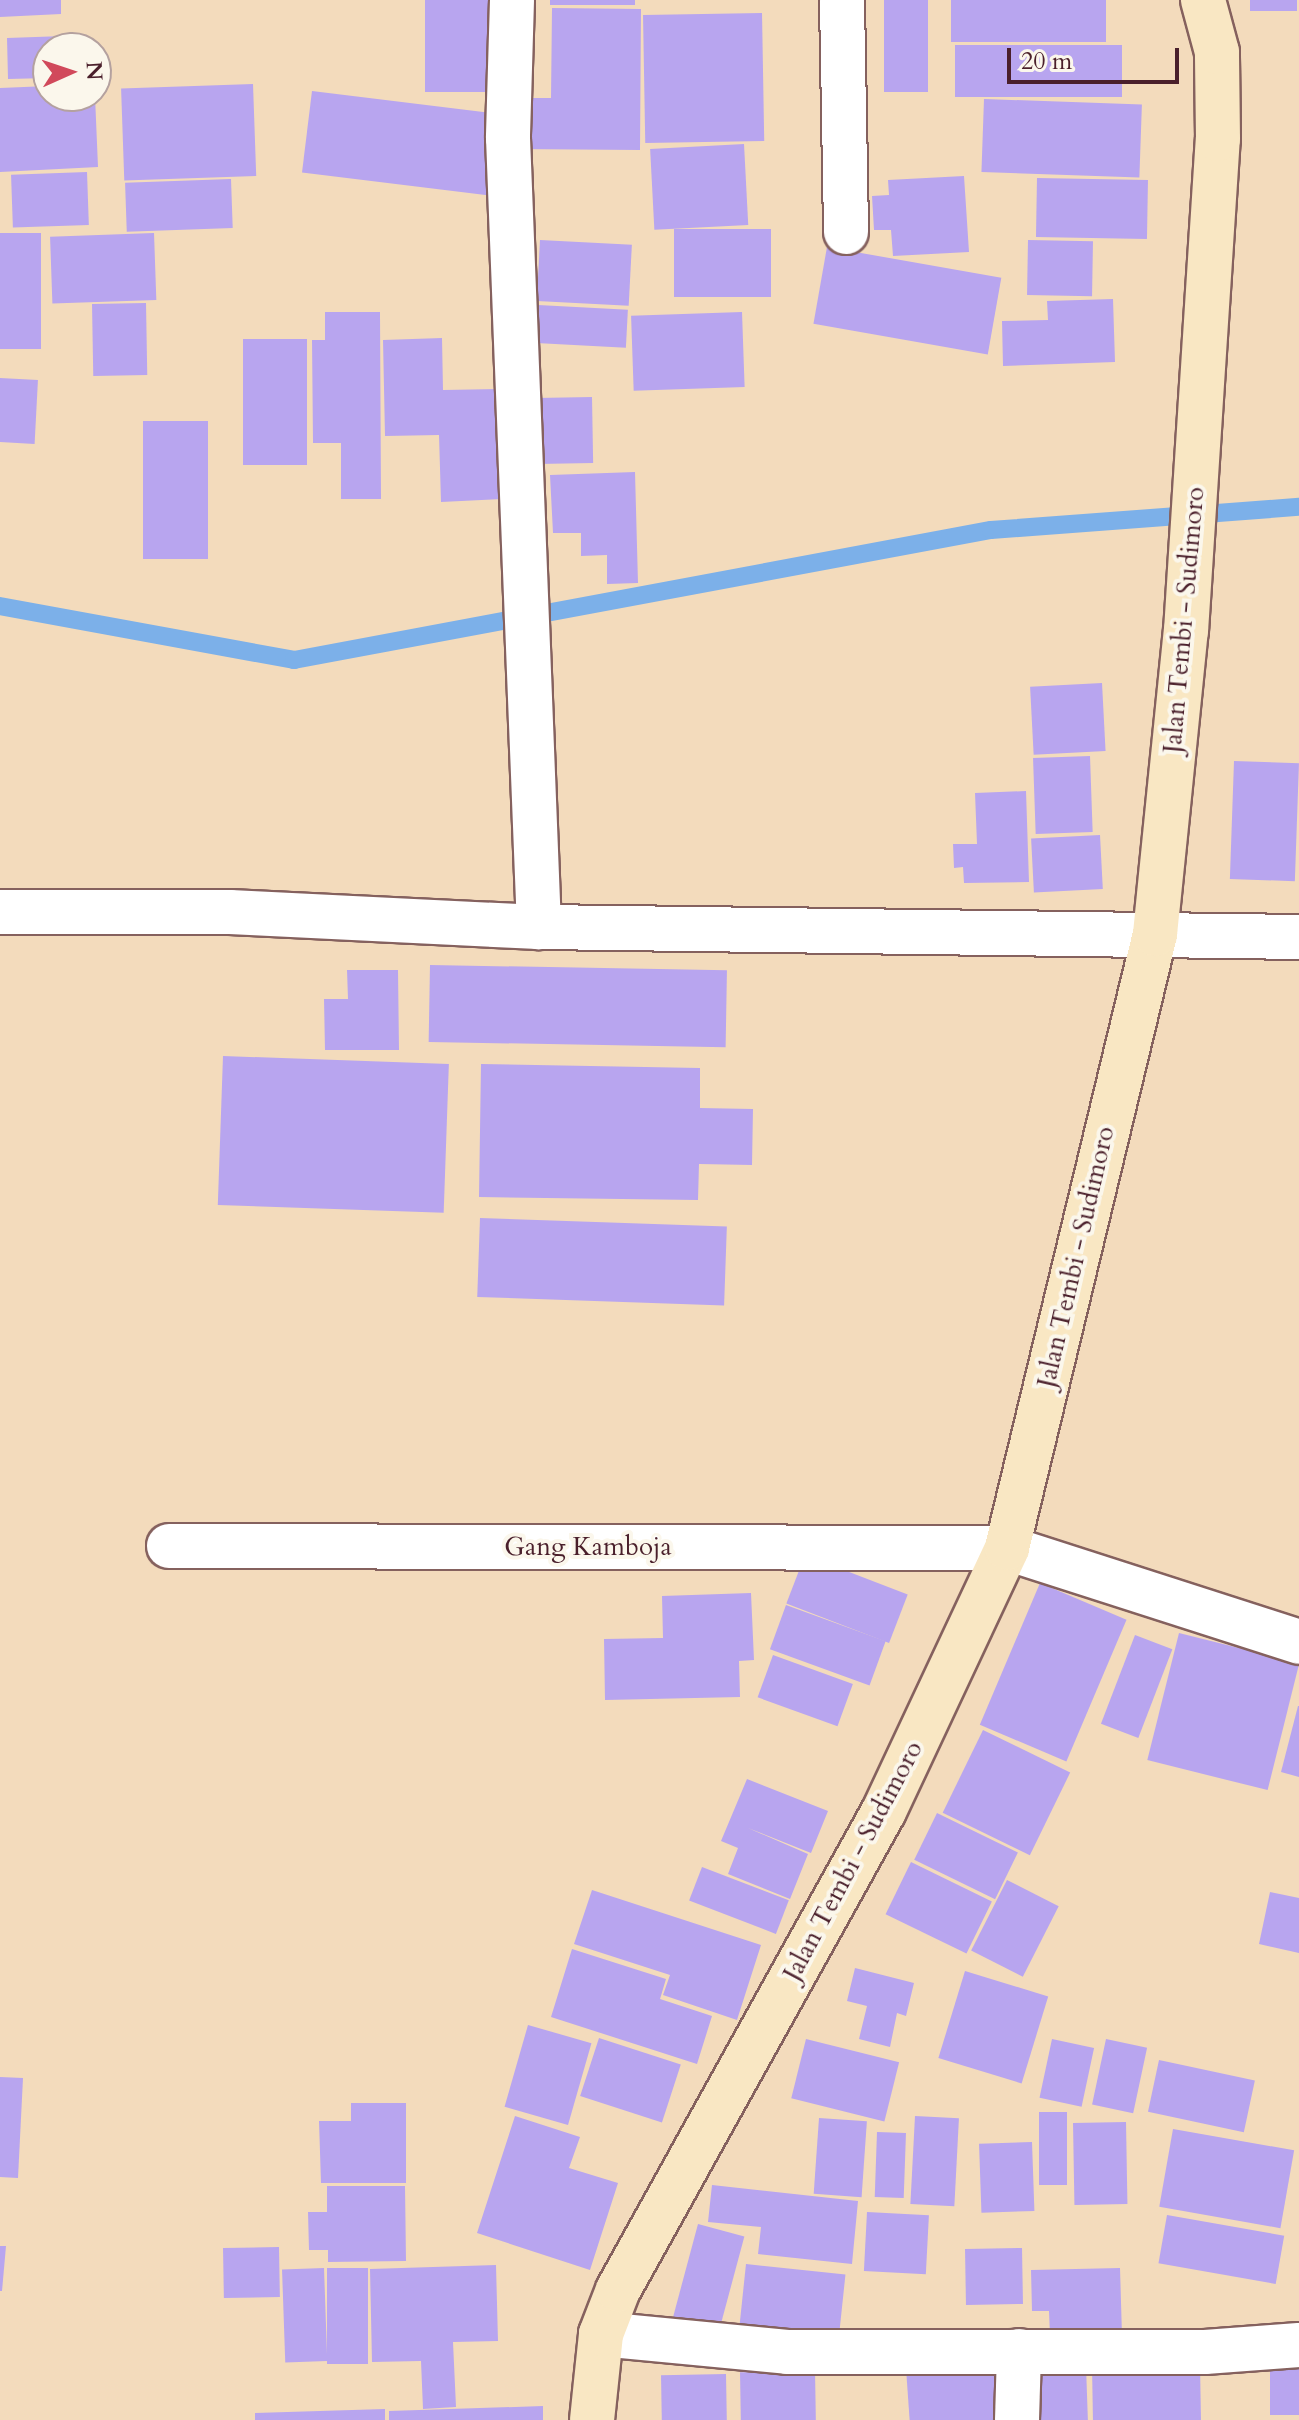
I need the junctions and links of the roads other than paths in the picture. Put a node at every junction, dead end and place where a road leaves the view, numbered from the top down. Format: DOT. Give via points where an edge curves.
graph roads {
  1 [pos="512,0"];
  2 [pos="842,0"];
  3 [pos="1203,0"];
  4 [pos="846,232"];
  5 [pos="0,912"];
  6 [pos="539,927"];
  7 [pos="1155,934"];
  8 [pos="1299,937"];
  9 [pos="169,1546"];
  10 [pos="1007,1548"];
  11 [pos="1299,1642"];
  12 [pos="601,2334"];
  13 [pos="1299,2345"];
  14 [pos="1019,2351"];
  15 [pos="592,2420"];
  16 [pos="1017,2420"];
  1 -- 6 [label="street" via="508,138"];
  2 -- 4 [label="street"];
  3 -- 7 [label="main road, Jalan Tembi - Sudimoro" via="1217,52 1219,100 1186,631"];
  5 -- 6 [label="street" via="230,912"];
  6 -- 7 [label="street"];
  7 -- 8 [label="street"];
  7 -- 10 [label="main road, Jalan Tembi - Sudimoro"];
  9 -- 10 [label="street, Gang Kamboja"];
  10 -- 11 [label="street, Gang Kamboja"];
  10 -- 12 [label="main road, Jalan Tembi - Sudimoro" via="884,1811 618,2290"];
  12 -- 14 [label="street" via="787,2352"];
  12 -- 15 [label="main road, Jalan Tembi - Sudimoro"];
  13 -- 14 [label="street" via="1205,2352"];
  14 -- 16 [label="street"];
}
